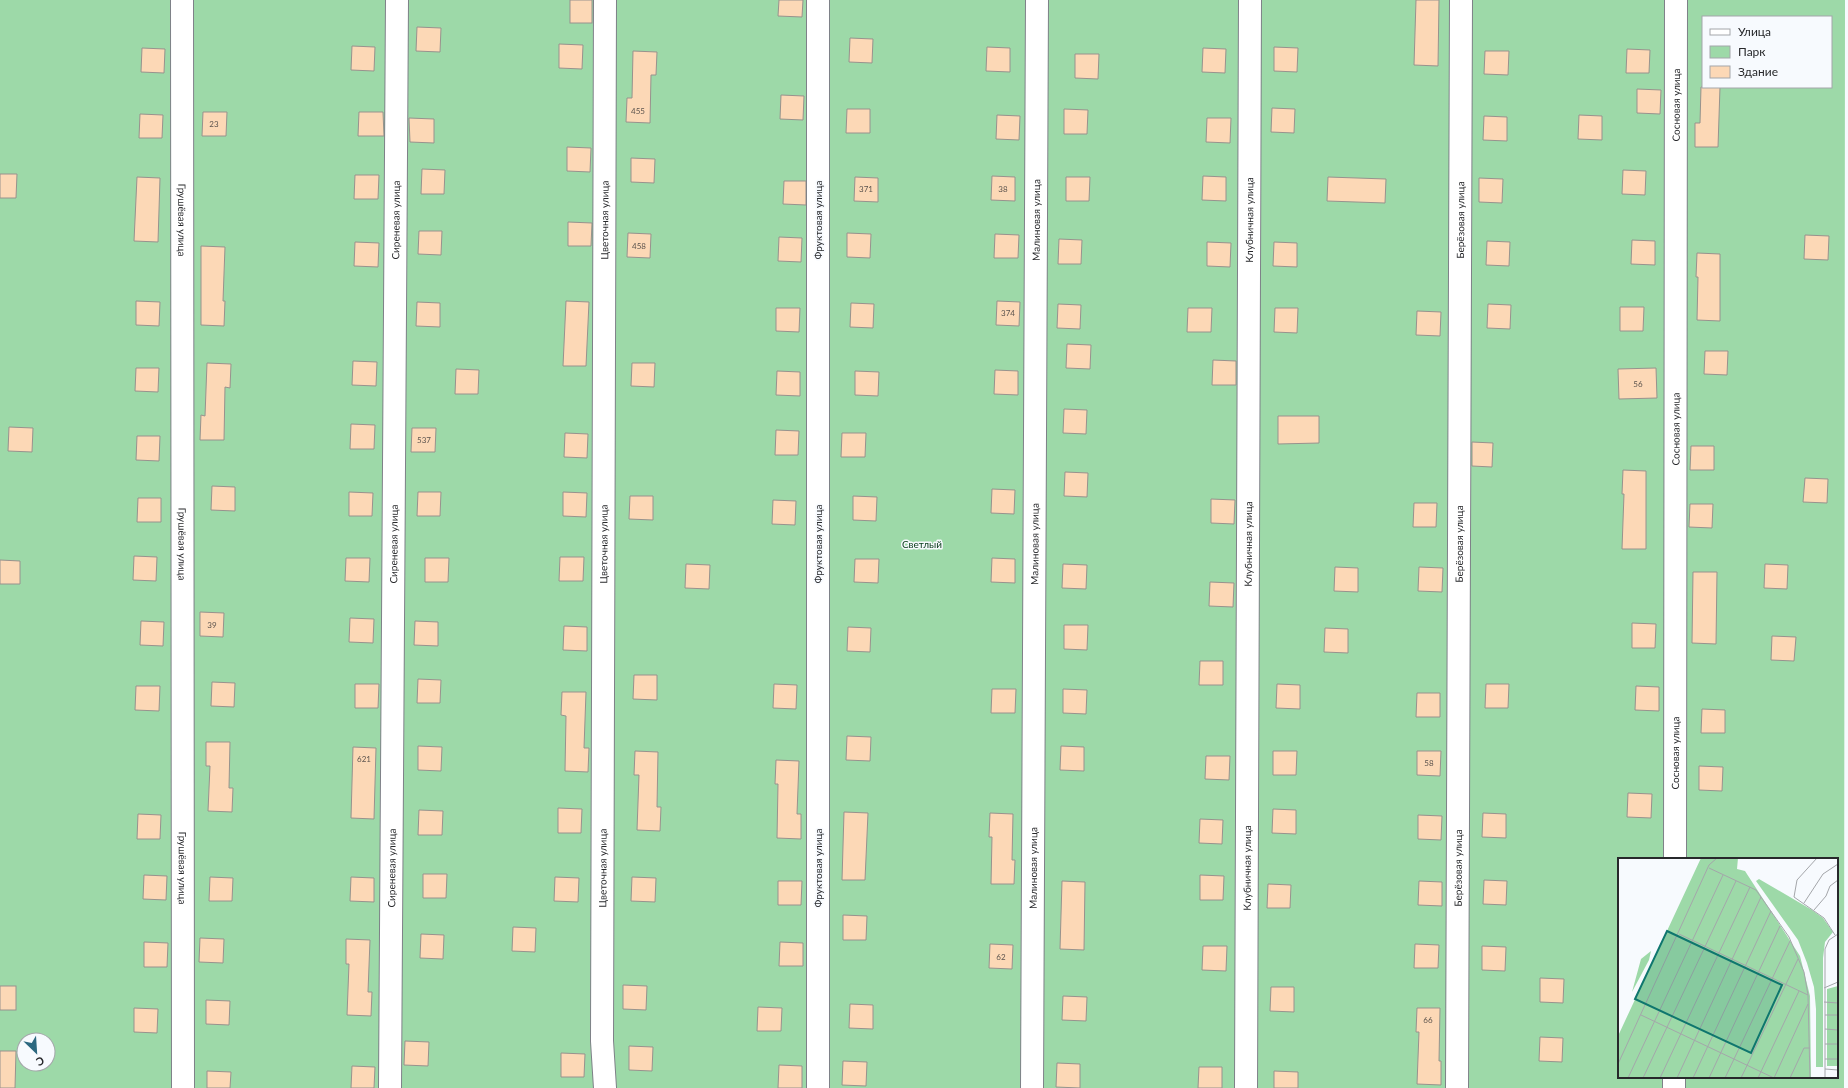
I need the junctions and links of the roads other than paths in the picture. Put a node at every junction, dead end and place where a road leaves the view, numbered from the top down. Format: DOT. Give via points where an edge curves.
graph roads {
  1 [pos="182,0"];
  2 [pos="397,0"];
  3 [pos="606,0"];
  4 [pos="818,0"];
  5 [pos="1037,0"];
  6 [pos="1250,0"];
  7 [pos="1461,0"];
  8 [pos="1676,0"];
  9 [pos="1675,858"];
  10 [pos="183,1088"];
  11 [pos="390,1088"];
  12 [pos="605,1088"];
  13 [pos="818,1088"];
  14 [pos="1032,1088"];
  15 [pos="1246,1088"];
  16 [pos="1457,1088"];
  1 -- 10 [label="street, Грушёвая улица"];
  2 -- 11 [label="street, Сиреневая улица"];
  3 -- 12 [label="street, Цветочная улица" via="602,1025"];
  4 -- 13 [label="street, Фруктовая улица"];
  5 -- 14 [label="street, Малиновая улица"];
  6 -- 15 [label="street, Клубничная улица"];
  7 -- 16 [label="street, Берёзовая улица"];
  8 -- 9 [label="street, Сосновая улица"];
}
